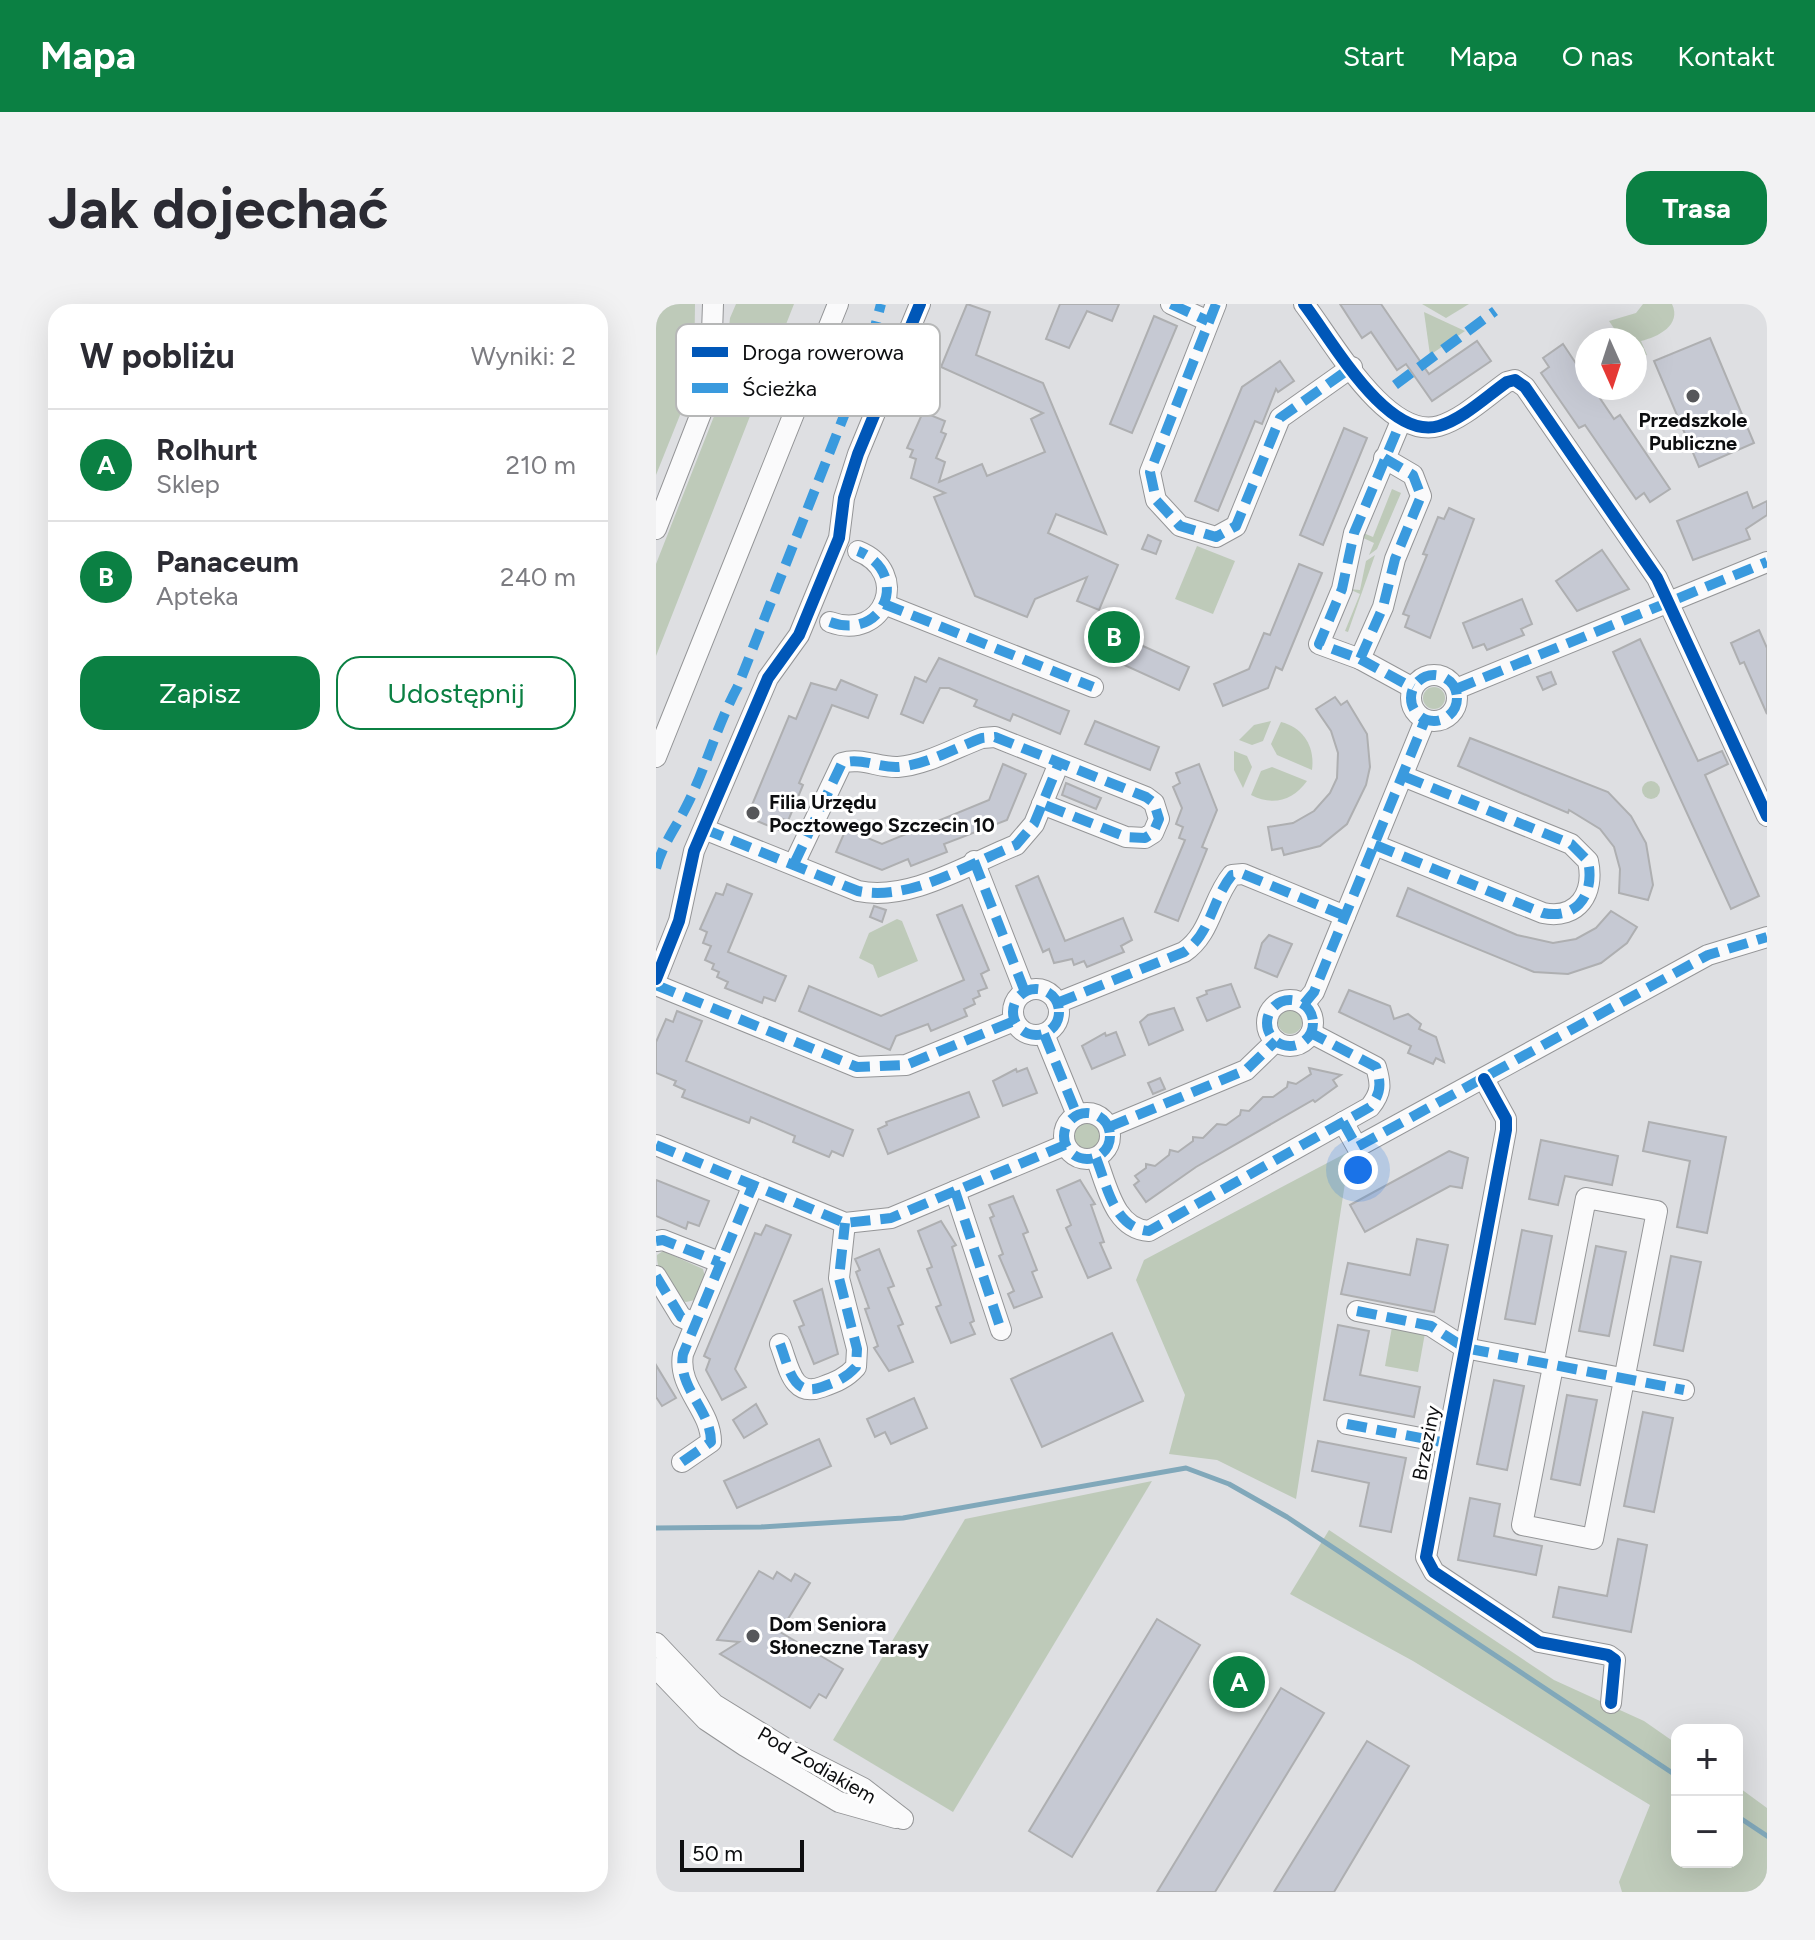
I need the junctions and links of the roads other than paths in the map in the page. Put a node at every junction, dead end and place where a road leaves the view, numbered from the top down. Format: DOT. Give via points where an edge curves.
graph roads {
  1 [pos="713,304"];
  2 [pos="838,304"];
  3 [pos="920,304"];
  4 [pos="1171,304"];
  5 [pos="1304,304"];
  6 [pos="1212,313"];
  7 [pos="712,324"];
  8 [pos="830,324"];
  9 [pos="912,324"];
  10 [pos="1352,367"];
  11 [pos="700,416"];
  12 [pos="793,416"];
  13 [pos="875,416"];
  14 [pos="1401,421"];
  15 [pos="1384,458"];
  16 [pos="656,529"];
  17 [pos="858,551"];
  18 [pos="1767,562"];
  19 [pos="1669,601"];
  20 [pos="884,604"];
  21 [pos="830,622"];
  22 [pos="1360,659"];
  23 [pos="1093,687"];
  24 [pos="1413,688"];
  25 [pos="1456,689"];
  26 [pos="1425,720"];
  27 [pos="656,757"];
  28 [pos="1059,763"];
  29 [pos="1403,776"];
  30 [pos="1042,804"];
  31 [pos="1767,816"];
  32 [pos="704,829"];
  33 [pos="1375,845"];
  34 [pos="974,861"];
  35 [pos="794,864"];
  36 [pos="1345,916"];
  37 [pos="1767,937"];
  38 [pos="656,982"];
  39 [pos="1025,992"];
  40 [pos="1057,1003"];
  41 [pos="1304,1004"];
  42 [pos="1014,1021"];
  43 [pos="1311,1033"];
  44 [pos="1044,1034"];
  45 [pos="1276,1041"];
  46 [pos="1484,1079"];
  47 [pos="1077,1115"];
  48 [pos="1343,1122"];
  49 [pos="1109,1127"];
  50 [pos="656,1145"];
  51 [pos="1065,1145"];
  52 [pos="1096,1158"];
  53 [pos="753,1185"];
  54 [pos="955,1191"];
  55 [pos="845,1223"];
  56 [pos="656,1241"];
  57 [pos="719,1262"];
  58 [pos="656,1276"];
  59 [pos="1357,1311"];
  60 [pos="694,1323"];
  61 [pos="1001,1330"];
  62 [pos="780,1344"];
  63 [pos="1465,1348"];
  64 [pos="1553,1365"];
  65 [pos="1624,1379"];
  66 [pos="1684,1390"];
  67 [pos="1347,1424"];
  68 [pos="1447,1443"];
  69 [pos="682,1462"];
  70 [pos="656,1643"];
  71 [pos="656,1668"];
  72 [pos="1611,1703"];
  1 -- 7 [label="street"];
  2 -- 8 [label="street"];
  3 -- 9 [label="street"];
  4 -- 6 [label="street"];
  5 -- 10 [label="street"];
  6 -- 10 [label="street" via="1150,472 1162,509 1180,526 1203,535 1227,534 1236,526 1280,418"];
  10 -- 14 [label="street" via="1381,405"];
  11 -- 16 [label="street"];
  12 -- 27 [label="street"];
  13 -- 32 [label="street" via="847,485 839,538 799,635 768,678"];
  14 -- 15 [label="street"];
  14 -- 19 [label="street" via="1428,428 1442,425 1515,380 1525,387"];
  15 -- 22 [label="street" via="1413,475 1421,496"];
  15 -- 22 [label="street" via="1319,644"];
  17 -- 20 [label="street" via="885,575"];
  18 -- 19 [label="street"];
  19 -- 25 [label="street"];
  19 -- 31 [label="street"];
  20 -- 21 [label="street" via="864,624"];
  20 -- 23 [label="street"];
  22 -- 24 [label="street"];
  24 -- 25 [label="street" via="1422,678 1435,675"];
  24 -- 26 [label="street" via="1412,707"];
  25 -- 26 [label="street" via="1453,712 1441,721"];
  26 -- 29 [label="street"];
  28 -- 30 [label="street"];
  28 -- 30 [label="street" via="1146,797 1158,810 1158,826 1145,838 1126,837"];
  28 -- 35 [label="street" via="995,737 907,766 842,763"];
  29 -- 33 [label="street"];
  29 -- 33 [label="street" via="1571,844 1588,861 1590,889 1567,913 1543,913"];
  30 -- 34 [label="street" via="1027,836"];
  32 -- 35 [label="street"];
  32 -- 38 [label="street"];
  33 -- 36 [label="street"];
  34 -- 35 [label="street" via="900,892 877,895"];
  34 -- 39 [label="street"];
  36 -- 40 [label="street" via="1243,874 1232,875 1198,942"];
  36 -- 41 [label="street"];
  37 -- 46 [label="street" via="1708,955"];
  38 -- 42 [label="street" via="857,1067 906,1065"];
  39 -- 40 [label="street" via="1040,989"];
  39 -- 42 [label="street" via="1015,1001"];
  40 -- 44 [label="street" via="1056,1025"];
  41 -- 43 [label="street" via="1312,1014"];
  41 -- 45 [label="street" via="1283,1000 1272,1008 1267,1022"];
  42 -- 44 [label="street" via="1030,1035"];
  43 -- 45 [label="street" via="1291,1046"];
  43 -- 48 [label="street" via="1376,1067 1379,1096"];
  44 -- 47 [label="street"];
  45 -- 49 [label="street" via="1246,1070"];
  46 -- 48 [label="street" via="1357,1147"];
  46 -- 63 [label="street, Brzeziny" via="1506,1119 1506,1130"];
  47 -- 49 [label="street" via="1099,1116"];
  47 -- 51 [label="street" via="1067,1124"];
  48 -- 52 [label="street" via="1149,1231 1122,1220"];
  49 -- 52 [label="street" via="1107,1149"];
  50 -- 53 [label="street"];
  51 -- 52 [label="street" via="1074,1156"];
  51 -- 54 [label="street"];
  53 -- 55 [label="street"];
  53 -- 57 [label="street"];
  54 -- 55 [label="street" via="891,1218"];
  54 -- 61 [label="street"];
  55 -- 62 [label="street" via="839,1278 857,1349 856,1367 846,1378 803,1390 796,1385"];
  56 -- 57 [label="street"];
  57 -- 60 [label="street"];
  58 -- 60 [label="street" via="681,1317"];
  59 -- 63 [label="street" via="1431,1326"];
  60 -- 69 [label="street" via="681,1365 686,1385 708,1421 711,1442"];
  63 -- 64 [label="street"];
  63 -- 68 [label="street, Brzeziny"];
  64 -- 65 [label="street"];
  64 -- 65 [label="street" via="1522,1525 1557,1532 1593,1539"];
  64 -- 65 [label="street" via="1586,1198 1657,1211"];
  65 -- 66 [label="street"];
  67 -- 68 [label="street"];
  68 -- 72 [label="street, Brzeziny" via="1426,1548 1428,1566 1539,1642 1615,1660"];
  70 -- 71 [label="street, Pod Zodiakiem" via="714,1704 863,1788 903,1819 839,1802 745,1746 706,1720"];
}
